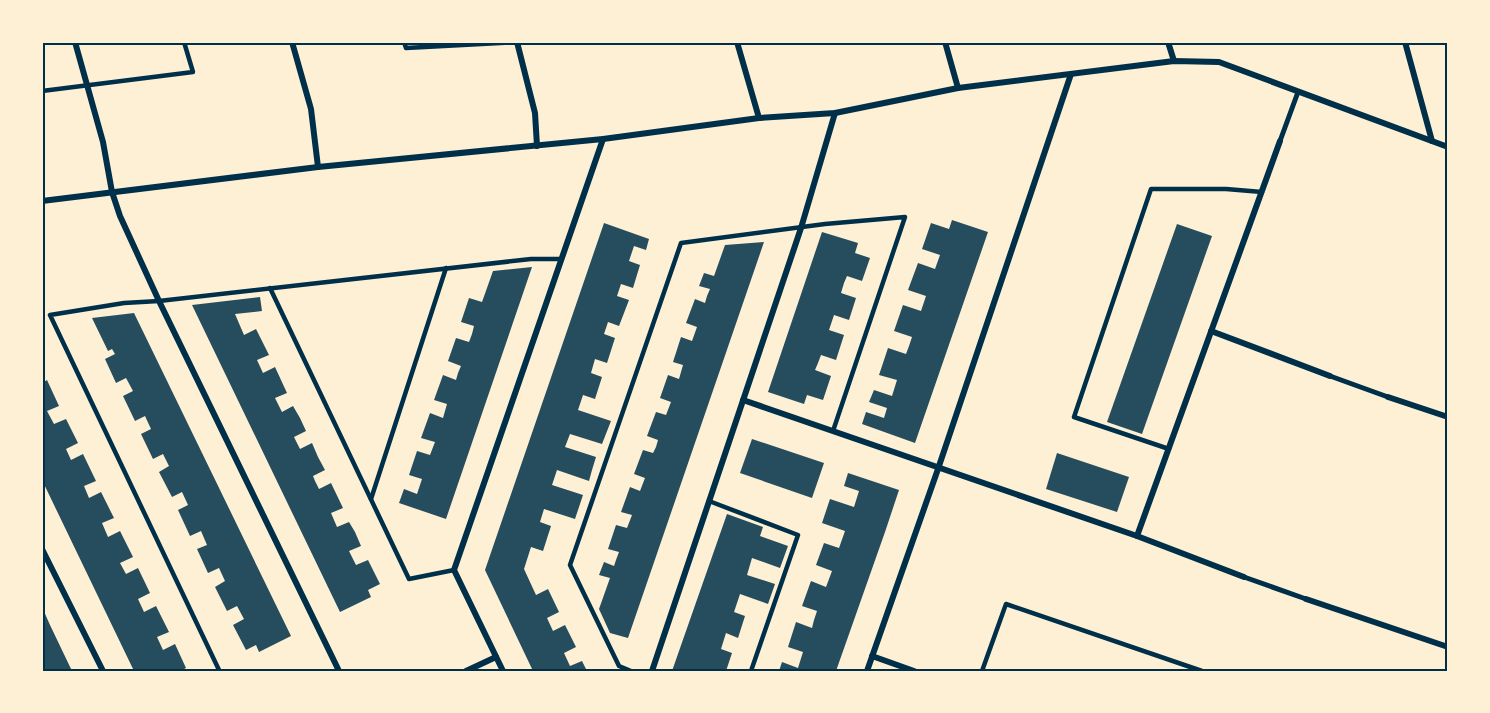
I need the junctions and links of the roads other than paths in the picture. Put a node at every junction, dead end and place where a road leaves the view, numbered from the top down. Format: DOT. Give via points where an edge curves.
graph roads {
  1 [pos="75,42"];
  2 [pos="184,42"];
  3 [pos="292,42"];
  4 [pos="404,42"];
  5 [pos="517,42"];
  6 [pos="737,42"];
  7 [pos="945,42"];
  8 [pos="1168,42"];
  9 [pos="1405,42"];
  10 [pos="1174,61"];
  11 [pos="1071,74"];
  12 [pos="88,86"];
  13 [pos="958,88"];
  14 [pos="42,91"];
  15 [pos="1298,92"];
  16 [pos="835,113"];
  17 [pos="759,118"];
  18 [pos="603,140"];
  19 [pos="1280,141"];
  20 [pos="1432,141"];
  21 [pos="537,146"];
  22 [pos="1448,147"];
  23 [pos="318,167"];
  24 [pos="112,192"];
  25 [pos="1262,192"];
  26 [pos="42,201"];
  27 [pos="801,228"];
  28 [pos="561,259"];
  29 [pos="446,268"];
  30 [pos="270,288"];
  31 [pos="159,301"];
  32 [pos="1211,331"];
  33 [pos="1330,376"];
  34 [pos="1388,397"];
  35 [pos="743,400"];
  36 [pos="1448,417"];
  37 [pos="833,431"];
  38 [pos="1168,449"];
  39 [pos="938,469"];
  40 [pos="371,499"];
  41 [pos="709,501"];
  42 [pos="1137,536"];
  43 [pos="42,549"];
  44 [pos="454,570"];
  45 [pos="1244,578"];
  46 [pos="1306,599"];
  47 [pos="1448,647"];
  48 [pos="872,656"];
  49 [pos="496,657"];
  50 [pos="103,671"];
  51 [pos="217,671"];
  52 [pos="339,671"];
  53 [pos="466,671"];
  54 [pos="503,671"];
  55 [pos="631,671"];
  56 [pos="652,671"];
  57 [pos="751,671"];
  58 [pos="867,671"];
  59 [pos="914,671"];
  60 [pos="982,671"];
  61 [pos="1202,671"];
  1 -- 12 [label="street"];
  2 -- 12 [label="lane" via="193,72"];
  3 -- 23 [label="street" via="310,109"];
  4 -- 5 [label="lane" via="406,48"];
  5 -- 21 [label="street" via="535,113"];
  6 -- 17 [label="street"];
  7 -- 13 [label="street"];
  8 -- 10 [label="street"];
  9 -- 20 [label="street"];
  10 -- 11 [label="street"];
  10 -- 15 [label="street" via="1219,62"];
  11 -- 13 [label="street"];
  11 -- 39 [label="street"];
  12 -- 14 [label="lane"];
  12 -- 24 [label="street"];
  13 -- 16 [label="street"];
  15 -- 19 [label="street"];
  15 -- 20 [label="street"];
  16 -- 17 [label="street"];
  16 -- 27 [label="street"];
  17 -- 18 [label="street"];
  18 -- 21 [label="street"];
  18 -- 28 [label="street"];
  19 -- 25 [label="street"];
  20 -- 22 [label="street"];
  21 -- 23 [label="street"];
  23 -- 24 [label="street"];
  24 -- 26 [label="street"];
  24 -- 31 [label="street"];
  25 -- 32 [label="street"];
  25 -- 38 [label="lane" via="1151,189 1074,417"];
  27 -- 35 [label="street"];
  27 -- 37 [label="lane" via="905,218"];
  27 -- 55 [label="lane" via="681,243 570,565 619,666"];
  28 -- 29 [label="lane"];
  28 -- 44 [label="street"];
  29 -- 30 [label="lane"];
  29 -- 40 [label="lane"];
  30 -- 31 [label="lane"];
  30 -- 40 [label="lane"];
  31 -- 51 [label="lane" via="50,315"];
  31 -- 52 [label="street"];
  32 -- 33 [label="street"];
  32 -- 38 [label="street"];
  33 -- 34 [label="street"];
  34 -- 36 [label="street"];
  35 -- 37 [label="street"];
  35 -- 41 [label="street"];
  37 -- 39 [label="street"];
  38 -- 42 [label="street"];
  39 -- 42 [label="street"];
  39 -- 48 [label="street"];
  40 -- 44 [label="lane" via="409,579"];
  41 -- 56 [label="street"];
  41 -- 57 [label="lane" via="798,535"];
  42 -- 45 [label="street"];
  43 -- 50 [label="street"];
  44 -- 49 [label="street"];
  45 -- 46 [label="street"];
  46 -- 47 [label="street"];
  48 -- 58 [label="street"];
  48 -- 59 [label="street"];
  49 -- 53 [label="street"];
  49 -- 54 [label="street"];
  60 -- 61 [label="lane" via="1006,604"];
}
